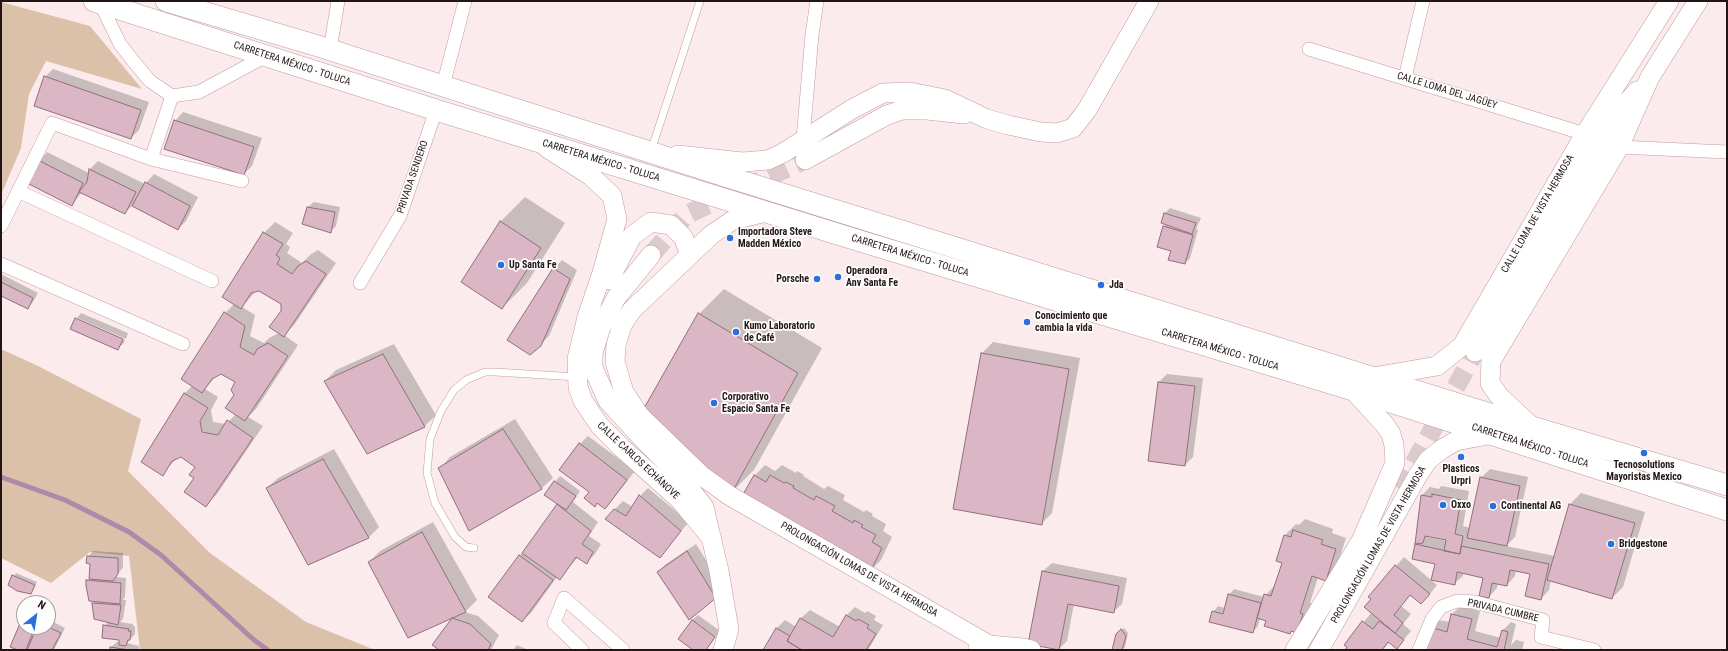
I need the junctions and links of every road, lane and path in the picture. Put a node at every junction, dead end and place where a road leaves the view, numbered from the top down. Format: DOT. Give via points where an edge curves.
graph roads {
  1 [pos="166,1"];
  2 [pos="338,1"];
  3 [pos="465,1"];
  4 [pos="700,1"];
  5 [pos="817,1"];
  6 [pos="1149,1"];
  7 [pos="1423,1"];
  8 [pos="1669,1"];
  9 [pos="1698,1"];
  10 [pos="97,2"];
  11 [pos="1309,49"];
  12 [pos="330,50"];
  13 [pos="266,56"];
  14 [pos="1650,77"];
  15 [pos="1405,78"];
  16 [pos="443,86"];
  17 [pos="172,96"];
  18 [pos="436,110"];
  19 [pos="987,119"];
  20 [pos="1585,134"];
  21 [pos="803,139"];
  22 [pos="535,141"];
  23 [pos="1619,146"];
  24 [pos="650,152"];
  25 [pos="1727,152"];
  26 [pos="151,159"];
  27 [pos="805,160"];
  28 [pos="242,181"];
  29 [pos="18,191"];
  30 [pos="766,212"];
  31 [pos="1,226"];
  32 [pos="690,254"];
  33 [pos="651,255"];
  34 [pos="1,264"];
  35 [pos="212,281"];
  36 [pos="360,283"];
  37 [pos="587,317"];
  38 [pos="183,344"];
  39 [pos="1476,353"];
  40 [pos="578,377"];
  41 [pos="1373,377"];
  42 [pos="1353,390"];
  43 [pos="1532,427"];
  44 [pos="1493,434"];
  45 [pos="1395,463"];
  46 [pos="1418,475"];
  47 [pos="1727,486"];
  48 [pos="1727,510"];
  49 [pos="712,539"];
  50 [pos="474,548"];
  51 [pos="981,647"];
  52 [pos="1301,648"];
  53 [pos="582,650"];
  54 [pos="623,650"];
  55 [pos="723,650"];
  56 [pos="1031,650"];
  57 [pos="1318,650"];
  58 [pos="1419,650"];
  59 [pos="1594,650"];
  1 -- 12 [label="main road, CARRETERA MÉXICO - TOLUCA"];
  2 -- 12 [label="street"];
  3 -- 16 [label="street"];
  4 -- 24 [label="lane"];
  5 -- 21 [label="street"];
  6 -- 19 [label="street" via="1087,110 1073,128 1057,133 1041,132"];
  7 -- 15 [label="street"];
  8 -- 20 [label="street, CALLE LOMA DE VISTA HERMOSA"];
  9 -- 14 [label="street, CALLE LOMA DE VISTA HERMOSA"];
  10 -- 13 [label="main road, CARRETERA MÉXICO - TOLUCA"];
  10 -- 17 [label="street" via="120,44 134,62 150,81"];
  11 -- 15 [label="street, CALLE LOMA DEL JAGÜEY"];
  12 -- 16 [label="main road, CARRETERA MÉXICO - TOLUCA"];
  13 -- 17 [label="street" via="199,92"];
  13 -- 18 [label="main road, CARRETERA MÉXICO - TOLUCA"];
  14 -- 23 [label="street, CALLE LOMA DE VISTA HERMOSA"];
  14 -- 39 [label="street" via="1618,113"];
  15 -- 20 [label="street, CALLE LOMA DEL JAGÜEY"];
  16 -- 24 [label="main road, CARRETERA MÉXICO - TOLUCA"];
  17 -- 26 [label="street"];
  18 -- 22 [label="main road, CARRETERA MÉXICO - TOLUCA"];
  18 -- 36 [label="street, PRIVADA SENDERO" via="400,216"];
  19 -- 21 [label="street" via="944,99 910,92 883,93"];
  19 -- 27 [label="street" via="927,110 902,110 887,115"];
  20 -- 39 [label="street, CALLE LOMA DE VISTA HERMOSA"];
  21 -- 24 [label="street" via="768,160 742,162"];
  22 -- 30 [label="main road, CARRETERA MÉXICO - TOLUCA"];
  22 -- 37 [label="street, CALLE CARLOS ECHÁNOVE" via="592,176 612,196 617,219"];
  23 -- 25 [label="street"];
  23 -- 39 [label="street, CALLE LOMA DE VISTA HERMOSA"];
  24 -- 41 [label="main road, CARRETERA MÉXICO - TOLUCA"];
  26 -- 28 [label="street"];
  26 -- 29 [label="street" via="52,123"];
  29 -- 31 [label="street"];
  29 -- 35 [label="street"];
  30 -- 32 [label="street" via="733,220"];
  30 -- 42 [label="main road, CARRETERA MÉXICO - TOLUCA"];
  32 -- 37 [label="street" via="683,237 671,225 651,222 632,236 605,290"];
  32 -- 51 [label="street, PROLONGACIÓN LOMAS DE VISTA HERMOSA" via="632,310 622,325 616,345 615,362 624,392 639,415 702,476 730,496"];
  33 -- 49 [label="street" via="616,298 600,327 592,353 593,368 608,401 679,475 704,507"];
  34 -- 38 [label="street"];
  37 -- 40 [label="street, CALLE CARLOS ECHÁNOVE" via="577,359"];
  39 -- 41 [label="street, CALLE LOMA DE VISTA HERMOSA" via="1437,366"];
  39 -- 43 [label="street, CALLE LOMA DE VISTA HERMOSA" via="1499,396"];
  40 -- 49 [label="street, CALLE CARLOS ECHÁNOVE" via="578,387 583,401 600,426 681,501"];
  40 -- 50 [label="lane" via="485,372 466,380 450,395 430,439 427,473 435,503 455,537 466,547"];
  41 -- 43 [label="main road, CARRETERA MÉXICO - TOLUCA"];
  42 -- 44 [label="main road, CARRETERA MÉXICO - TOLUCA"];
  42 -- 45 [label="street, PROLONGACIÓN LOMAS DE VISTA HERMOSA" via="1391,434"];
  43 -- 47 [label="main road, CARRETERA MÉXICO - TOLUCA"];
  44 -- 46 [label="street, PROLONGACIÓN LOMAS DE VISTA HERMOSA" via="1456,441 1428,460"];
  44 -- 48 [label="main road, CARRETERA MÉXICO - TOLUCA"];
  45 -- 46 [label="street" via="1407,460 1416,468"];
  45 -- 52 [label="street, PROLONGACIÓN LOMAS DE VISTA HERMOSA" via="1361,541"];
  46 -- 57 [label="street, PROLONGACIÓN LOMAS DE VISTA HERMOSA"];
  49 -- 55 [label="street, CALLE CARLOS ECHÁNOVE" via="729,629"];
  51 -- 56 [label="street, PROLONGACIÓN LOMAS DE VISTA HERMOSA"];
  53 -- 54 [label="street" via="554,623 564,598"];
  58 -- 59 [label="street, PRIVADA CUMBRE" via="1432,619 1441,607 1457,601 1475,602 1543,620 1541,637"];
}
